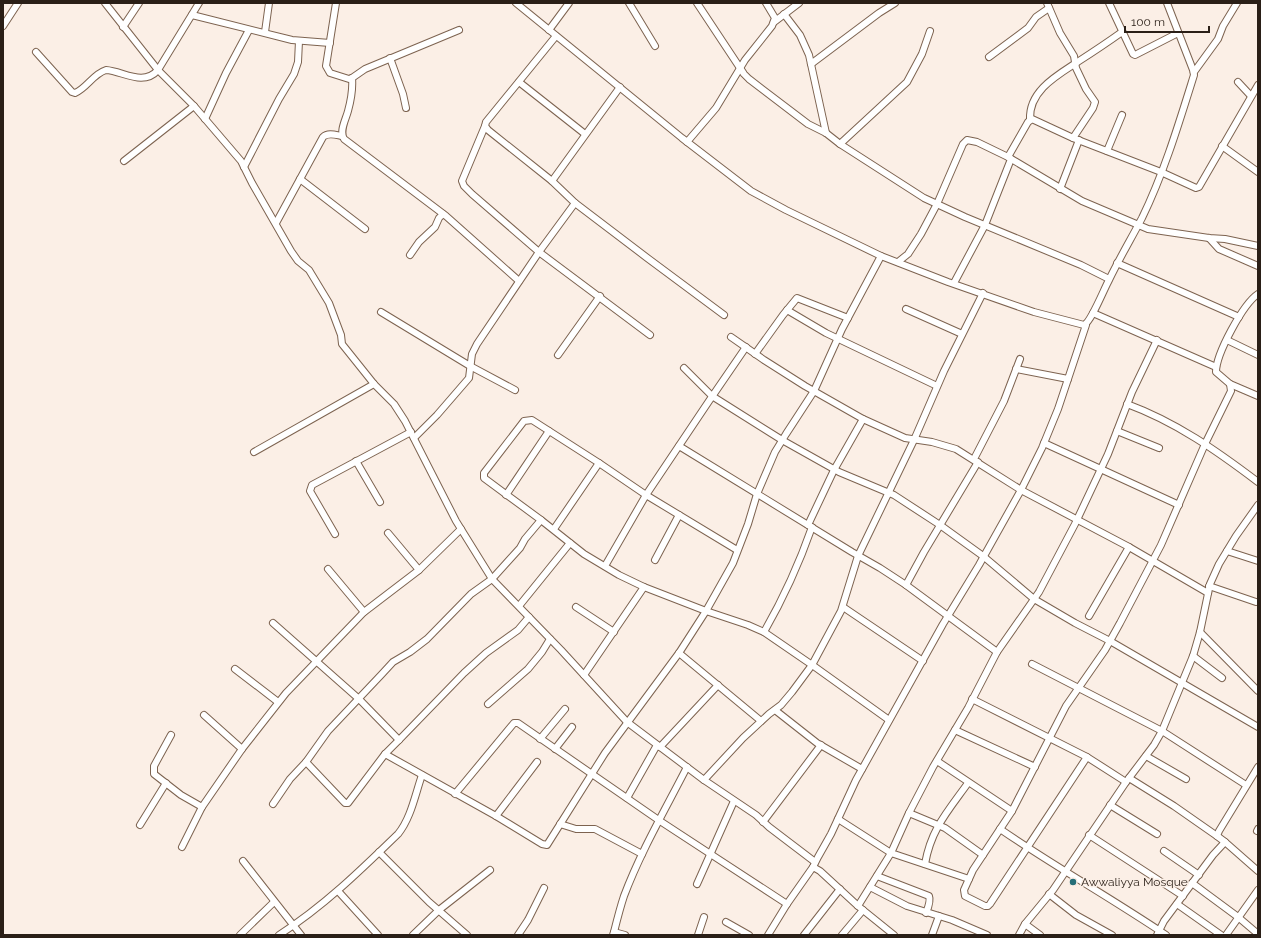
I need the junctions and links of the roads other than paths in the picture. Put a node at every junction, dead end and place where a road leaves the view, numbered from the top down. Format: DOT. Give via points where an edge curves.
graph roads {
  1 [pos="18,3"];
  2 [pos="105,3"];
  3 [pos="139,3"];
  4 [pos="199,3"];
  5 [pos="269,3"];
  6 [pos="336,3"];
  7 [pos="516,3"];
  8 [pos="569,3"];
  9 [pos="629,3"];
  10 [pos="696,3"];
  11 [pos="766,3"];
  12 [pos="799,3"];
  13 [pos="895,3"];
  14 [pos="1109,3"];
  15 [pos="1167,3"];
  16 [pos="1237,3"];
  17 [pos="1049,5"];
  18 [pos="784,14"];
  19 [pos="192,15"];
  20 [pos="774,22"];
  21 [pos="3,26"];
  22 [pos="123,27"];
  23 [pos="249,30"];
  24 [pos="459,30"];
  25 [pos="549,30"];
  26 [pos="265,32"];
  27 [pos="930,32"];
  28 [pos="1122,32"];
  29 [pos="1178,32"];
  30 [pos="556,36"];
  31 [pos="299,41"];
  32 [pos="330,43"];
  33 [pos="655,46"];
  34 [pos="36,52"];
  35 [pos="989,57"];
  36 [pos="390,58"];
  37 [pos="1076,63"];
  38 [pos="811,64"];
  39 [pos="740,69"];
  40 [pos="158,70"];
  41 [pos="1194,72"];
  42 [pos="352,78"];
  43 [pos="519,82"];
  44 [pos="1238,82"];
  45 [pos="1258,85"];
  46 [pos="620,87"];
  47 [pos="1251,96"];
  48 [pos="194,106"];
  49 [pos="406,108"];
  50 [pos="1122,115"];
  51 [pos="205,119"];
  52 [pos="1030,119"];
  53 [pos="485,126"];
  54 [pos="826,133"];
  55 [pos="585,134"];
  56 [pos="342,136"];
  57 [pos="1076,139"];
  58 [pos="687,142"];
  59 [pos="840,144"];
  60 [pos="1222,146"];
  61 [pos="1107,151"];
  62 [pos="1009,158"];
  63 [pos="124,161"];
  64 [pos="244,167"];
  65 [pos="1161,172"];
  66 [pos="1258,172"];
  67 [pos="300,179"];
  68 [pos="552,181"];
  69 [pos="1060,189"];
  70 [pos="575,203"];
  71 [pos="937,204"];
  72 [pos="443,214"];
  73 [pos="276,223"];
  74 [pos="985,225"];
  75 [pos="1138,225"];
  76 [pos="365,229"];
  77 [pos="1209,238"];
  78 [pos="1258,246"];
  79 [pos="539,252"];
  80 [pos="410,255"];
  81 [pos="881,256"];
  82 [pos="898,262"];
  83 [pos="1117,264"];
  84 [pos="1258,266"];
  85 [pos="1109,279"];
  86 [pos="519,281"];
  87 [pos="954,283"];
  88 [pos="983,293"];
  89 [pos="1258,294"];
  90 [pos="600,296"];
  91 [pos="906,309"];
  92 [pos="787,310"];
  93 [pos="381,312"];
  94 [pos="1093,313"];
  95 [pos="724,315"];
  96 [pos="1239,317"];
  97 [pos="848,318"];
  98 [pos="1086,325"];
  99 [pos="962,334"];
  100 [pos="650,335"];
  101 [pos="731,337"];
  102 [pos="838,339"];
  103 [pos="1157,340"];
  104 [pos="1227,340"];
  105 [pos="746,347"];
  106 [pos="755,354"];
  107 [pos="558,355"];
  108 [pos="1258,355"];
  109 [pos="1020,359"];
  110 [pos="470,366"];
  111 [pos="1216,367"];
  112 [pos="684,368"];
  113 [pos="1016,369"];
  114 [pos="1068,379"];
  115 [pos="374,384"];
  116 [pos="1230,384"];
  117 [pos="937,386"];
  118 [pos="515,390"];
  119 [pos="814,391"];
  120 [pos="712,396"];
  121 [pos="1258,396"];
  122 [pos="1127,404"];
  123 [pos="863,419"];
  124 [pos="549,431"];
  125 [pos="1117,431"];
  126 [pos="412,435"];
  127 [pos="782,440"];
  128 [pos="914,440"];
  129 [pos="1044,443"];
  130 [pos="1205,444"];
  131 [pos="679,446"];
  132 [pos="1159,448"];
  133 [pos="254,452"];
  134 [pos="976,460"];
  135 [pos="356,461"];
  136 [pos="599,463"];
  137 [pos="1101,469"];
  138 [pos="834,470"];
  139 [pos="1258,482"];
  140 [pos="1021,490"];
  141 [pos="889,493"];
  142 [pos="757,494"];
  143 [pos="506,495"];
  144 [pos="646,495"];
  145 [pos="380,502"];
  146 [pos="1179,505"];
  147 [pos="1258,505"];
  148 [pos="679,515"];
  149 [pos="541,520"];
  150 [pos="1077,520"];
  151 [pos="940,525"];
  152 [pos="810,526"];
  153 [pos="461,529"];
  154 [pos="554,529"];
  155 [pos="388,533"];
  156 [pos="335,534"];
  157 [pos="570,543"];
  158 [pos="1129,547"];
  159 [pos="737,550"];
  160 [pos="1227,551"];
  161 [pos="858,556"];
  162 [pos="983,556"];
  163 [pos="655,560"];
  164 [pos="1152,560"];
  165 [pos="1258,561"];
  166 [pos="605,566"];
  167 [pos="328,569"];
  168 [pos="419,570"];
  169 [pos="492,579"];
  170 [pos="906,585"];
  171 [pos="644,587"];
  172 [pos="1208,589"];
  173 [pos="1034,599"];
  174 [pos="1256,602"];
  175 [pos="519,606"];
  176 [pos="576,607"];
  177 [pos="842,607"];
  178 [pos="706,611"];
  179 [pos="364,612"];
  180 [pos="948,616"];
  181 [pos="1090,616"];
  182 [pos="529,617"];
  183 [pos="273,623"];
  184 [pos="614,632"];
  185 [pos="764,632"];
  186 [pos="1200,632"];
  187 [pos="550,639"];
  188 [pos="1110,641"];
  189 [pos="997,652"];
  190 [pos="679,653"];
  191 [pos="1192,656"];
  192 [pos="317,660"];
  193 [pos="924,660"];
  194 [pos="1032,664"];
  195 [pos="812,665"];
  196 [pos="236,669"];
  197 [pos="584,676"];
  198 [pos="1222,678"];
  199 [pos="1182,682"];
  200 [pos="718,685"];
  201 [pos="1078,688"];
  202 [pos="1258,691"];
  203 [pos="359,699"];
  204 [pos="972,700"];
  205 [pos="278,702"];
  206 [pos="488,704"];
  207 [pos="565,709"];
  208 [pos="775,710"];
  209 [pos="204,715"];
  210 [pos="889,720"];
  211 [pos="762,721"];
  212 [pos="627,722"];
  213 [pos="572,727"];
  214 [pos="1258,727"];
  215 [pos="955,730"];
  216 [pos="1162,731"];
  217 [pos="171,736"];
  218 [pos="1050,737"];
  219 [pos="540,738"];
  220 [pos="399,740"];
  221 [pos="821,745"];
  222 [pos="658,746"];
  223 [pos="242,748"];
  224 [pos="555,749"];
  225 [pos="386,754"];
  226 [pos="1146,756"];
  227 [pos="1087,757"];
  228 [pos="937,761"];
  229 [pos="306,762"];
  230 [pos="537,762"];
  231 [pos="687,767"];
  232 [pos="1035,767"];
  233 [pos="1258,767"];
  234 [pos="862,769"];
  235 [pos="591,774"];
  236 [pos="422,775"];
  237 [pos="1186,779"];
  238 [pos="704,780"];
  239 [pos="1127,780"];
  240 [pos="166,783"];
  241 [pos="968,783"];
  242 [pos="1246,785"];
  243 [pos="455,794"];
  244 [pos="627,798"];
  245 [pos="734,801"];
  246 [pos="273,804"];
  247 [pos="1110,805"];
  248 [pos="202,807"];
  249 [pos="1012,811"];
  250 [pos="909,813"];
  251 [pos="496,816"];
  252 [pos="838,819"];
  253 [pos="660,821"];
  254 [pos="763,822"];
  255 [pos="560,824"];
  256 [pos="140,825"];
  257 [pos="938,825"];
  258 [pos="1000,829"];
  259 [pos="1157,834"];
  260 [pos="1089,835"];
  261 [pos="1217,836"];
  262 [pos="1225,842"];
  263 [pos="182,847"];
  264 [pos="1027,847"];
  265 [pos="1164,851"];
  266 [pos="379,852"];
  267 [pos="710,853"];
  268 [pos="891,853"];
  269 [pos="642,854"];
  270 [pos="983,855"];
  271 [pos="243,861"];
  272 [pos="925,864"];
  273 [pos="814,865"];
  274 [pos="490,870"];
  275 [pos="1066,870"];
  276 [pos="1258,871"];
  277 [pos="1199,875"];
  278 [pos="877,876"];
  279 [pos="969,879"];
  280 [pos="698,884"];
  281 [pos="1192,884"];
  282 [pos="870,887"];
  283 [pos="544,888"];
  284 [pos="840,889"];
  285 [pos="1258,890"];
  286 [pos="338,891"];
  287 [pos="1049,894"];
  288 [pos="1183,896"];
  289 [pos="274,902"];
  290 [pos="787,904"];
  291 [pos="1177,904"];
  292 [pos="861,908"];
  293 [pos="439,910"];
  294 [pos="926,913"];
  295 [pos="939,916"];
  296 [pos="704,917"];
  297 [pos="1238,917"];
  298 [pos="726,922"];
  299 [pos="1025,924"];
  300 [pos="293,926"];
  301 [pos="887,929"];
  302 [pos="614,933"];
  303 [pos="1158,933"];
  304 [pos="769,934"];
  305 [pos="983,934"];
  306 [pos="1258,934"];
  307 [pos="240,935"];
  308 [pos="279,935"];
  309 [pos="301,935"];
  310 [pos="378,935"];
  311 [pos="413,935"];
  312 [pos="467,935"];
  313 [pos="518,935"];
  314 [pos="625,935"];
  315 [pos="698,935"];
  316 [pos="749,935"];
  317 [pos="804,935"];
  318 [pos="842,935"];
  319 [pos="882,935"];
  320 [pos="894,935"];
  321 [pos="932,935"];
  322 [pos="1019,935"];
  323 [pos="1040,935"];
  324 [pos="1112,935"];
  325 [pos="1166,935"];
  326 [pos="1221,935"];
  327 [pos="1226,935"];
  1 -- 21 [label="street"];
  2 -- 22 [label="street"];
  3 -- 22 [label="street"];
  4 -- 19 [label="street"];
  5 -- 26 [label="street"];
  6 -- 32 [label="street"];
  7 -- 25 [label="street"];
  8 -- 25 [label="street"];
  9 -- 33 [label="street"];
  10 -- 39 [label="street"];
  11 -- 20 [label="street" via="775,18"];
  12 -- 18 [label="street"];
  13 -- 38 [label="street"];
  14 -- 28 [label="street"];
  15 -- 29 [label="street"];
  16 -- 41 [label="street" via="1218,39"];
  17 -- 35 [label="street" via="1028,28"];
  17 -- 37 [label="street"];
  18 -- 20 [label="street"];
  18 -- 38 [label="street" via="800,36"];
  19 -- 23 [label="street"];
  19 -- 40 [label="street"];
  20 -- 39 [label="street"];
  22 -- 40 [label="street"];
  23 -- 26 [label="street"];
  23 -- 51 [label="street"];
  24 -- 36 [label="street"];
  25 -- 30 [label="street"];
  26 -- 31 [label="street"];
  27 -- 59 [label="street" via="907,82"];
  28 -- 29 [label="street" via="1135,55"];
  28 -- 37 [label="street"];
  29 -- 41 [label="street"];
  30 -- 43 [label="street"];
  30 -- 46 [label="street"];
  31 -- 32 [label="street"];
  31 -- 64 [label="street" via="298,62 294,74"];
  32 -- 42 [label="street" via="327,70"];
  34 -- 40 [label="street" via="75,93 106,70 146,78"];
  36 -- 42 [label="street" via="364,69"];
  36 -- 49 [label="street"];
  37 -- 52 [label="street" via="1042,89 1033,104"];
  37 -- 57 [label="street" via="1076,68 1095,102"];
  38 -- 54 [label="street"];
  39 -- 54 [label="street" via="749,79 802,120"];
  39 -- 58 [label="street" via="716,108"];
  40 -- 48 [label="street"];
  41 -- 65 [label="street" via="1171,149"];
  42 -- 56 [label="street" via="353,85"];
  43 -- 53 [label="street"];
  43 -- 55 [label="street"];
  44 -- 47 [label="street"];
  45 -- 47 [label="street"];
  46 -- 55 [label="street"];
  46 -- 58 [label="street"];
  47 -- 60 [label="street"];
  48 -- 51 [label="street"];
  48 -- 63 [label="street"];
  50 -- 61 [label="street"];
  51 -- 64 [label="street"];
  52 -- 57 [label="street"];
  52 -- 62 [label="street"];
  53 -- 68 [label="street"];
  53 -- 79 [label="street" via="462,181 472,194"];
  54 -- 59 [label="street"];
  55 -- 68 [label="street"];
  56 -- 67 [label="street" via="326,134 323,137"];
  56 -- 72 [label="street"];
  57 -- 61 [label="street"];
  57 -- 69 [label="street"];
  58 -- 81 [label="street" via="751,191"];
  59 -- 71 [label="street"];
  60 -- 65 [label="street" via="1197,188"];
  60 -- 66 [label="street"];
  61 -- 65 [label="street"];
  62 -- 69 [label="street"];
  62 -- 71 [label="street" via="977,142 965,141"];
  62 -- 74 [label="street"];
  64 -- 73 [label="street"];
  65 -- 75 [label="street"];
  67 -- 73 [label="street"];
  67 -- 76 [label="street"];
  68 -- 70 [label="street"];
  69 -- 75 [label="street"];
  70 -- 79 [label="street"];
  70 -- 95 [label="street"];
  71 -- 74 [label="street"];
  71 -- 82 [label="street" via="908,254"];
  72 -- 80 [label="street"];
  72 -- 86 [label="street"];
  73 -- 115 [label="street" via="291,251 309,270 329,303 341,334 342,344"];
  74 -- 85 [label="street"];
  74 -- 87 [label="street"];
  75 -- 77 [label="street" via="1148,229"];
  75 -- 83 [label="street"];
  77 -- 78 [label="street"];
  77 -- 84 [label="street" via="1219,249"];
  79 -- 86 [label="street"];
  79 -- 90 [label="street"];
  81 -- 82 [label="street"];
  81 -- 97 [label="street"];
  82 -- 87 [label="street"];
  83 -- 85 [label="street"];
  83 -- 96 [label="street"];
  85 -- 94 [label="street"];
  86 -- 110 [label="street" via="477,344"];
  87 -- 88 [label="street"];
  88 -- 98 [label="street" via="1034,312"];
  88 -- 99 [label="street"];
  89 -- 96 [label="street"];
  90 -- 100 [label="street"];
  90 -- 107 [label="street"];
  91 -- 99 [label="street"];
  92 -- 97 [label="street" via="798,298"];
  92 -- 102 [label="street"];
  92 -- 106 [label="street"];
  93 -- 110 [label="street"];
  94 -- 98 [label="street"];
  94 -- 103 [label="street"];
  96 -- 104 [label="street"];
  97 -- 102 [label="street"];
  98 -- 114 [label="street"];
  99 -- 117 [label="street"];
  101 -- 105 [label="street"];
  102 -- 117 [label="street"];
  102 -- 119 [label="street"];
  103 -- 111 [label="street"];
  103 -- 122 [label="street"];
  104 -- 108 [label="street"];
  104 -- 111 [label="street"];
  105 -- 106 [label="street"];
  105 -- 120 [label="street"];
  106 -- 119 [label="street"];
  109 -- 113 [label="street"];
  110 -- 118 [label="street"];
  110 -- 126 [label="street" via="469,378 465,385 437,415"];
  111 -- 116 [label="street" via="1216,372"];
  112 -- 120 [label="street"];
  113 -- 114 [label="street"];
  113 -- 134 [label="street"];
  114 -- 129 [label="street"];
  115 -- 126 [label="street" via="394,404"];
  115 -- 133 [label="street"];
  116 -- 121 [label="street"];
  116 -- 130 [label="street" via="1228,400"];
  117 -- 128 [label="street"];
  119 -- 123 [label="street"];
  119 -- 127 [label="street"];
  120 -- 127 [label="street"];
  120 -- 131 [label="street"];
  122 -- 125 [label="street"];
  122 -- 130 [label="street" via="1172,424"];
  123 -- 128 [label="street"];
  123 -- 138 [label="street"];
  124 -- 136 [label="street"];
  124 -- 143 [label="street"];
  124 -- 143 [label="street" via="532,420 524,421 484,473 484,478"];
  125 -- 132 [label="street"];
  125 -- 137 [label="street"];
  126 -- 135 [label="street"];
  126 -- 153 [label="street"];
  127 -- 138 [label="street"];
  127 -- 142 [label="street"];
  128 -- 134 [label="street" via="948,446"];
  128 -- 141 [label="street"];
  129 -- 137 [label="street"];
  129 -- 140 [label="street"];
  130 -- 139 [label="street"];
  130 -- 146 [label="street"];
  131 -- 142 [label="street"];
  131 -- 144 [label="street"];
  134 -- 140 [label="street"];
  134 -- 151 [label="street"];
  135 -- 145 [label="street"];
  135 -- 156 [label="street" via="314,483 310,489"];
  136 -- 144 [label="street"];
  136 -- 154 [label="street"];
  137 -- 146 [label="street"];
  137 -- 150 [label="street"];
  138 -- 141 [label="street"];
  138 -- 152 [label="street"];
  140 -- 150 [label="street"];
  140 -- 162 [label="street"];
  141 -- 151 [label="street"];
  141 -- 161 [label="street"];
  142 -- 152 [label="street"];
  142 -- 159 [label="street"];
  143 -- 149 [label="street"];
  144 -- 148 [label="street"];
  144 -- 166 [label="street"];
  146 -- 164 [label="street"];
  147 -- 160 [label="street"];
  148 -- 159 [label="street"];
  148 -- 163 [label="street"];
  149 -- 154 [label="street"];
  149 -- 169 [label="street"];
  150 -- 158 [label="street"];
  150 -- 173 [label="street"];
  151 -- 162 [label="street"];
  151 -- 170 [label="street"];
  152 -- 161 [label="street"];
  152 -- 185 [label="street" via="804,548"];
  153 -- 168 [label="street"];
  153 -- 169 [label="street"];
  154 -- 157 [label="street"];
  155 -- 168 [label="street"];
  157 -- 166 [label="street"];
  157 -- 175 [label="street"];
  158 -- 164 [label="street"];
  158 -- 181 [label="street"];
  159 -- 178 [label="street" via="733,563"];
  160 -- 165 [label="street"];
  160 -- 172 [label="street"];
  161 -- 170 [label="street"];
  161 -- 177 [label="street"];
  162 -- 173 [label="street"];
  162 -- 180 [label="street"];
  164 -- 172 [label="street"];
  164 -- 188 [label="street"];
  166 -- 171 [label="street"];
  167 -- 179 [label="street"];
  168 -- 179 [label="street"];
  169 -- 175 [label="street"];
  169 -- 203 [label="street" via="471,594 427,639 393,662"];
  170 -- 180 [label="street"];
  171 -- 178 [label="street"];
  171 -- 184 [label="street"];
  172 -- 174 [label="street"];
  172 -- 186 [label="street"];
  173 -- 188 [label="street"];
  173 -- 189 [label="street"];
  175 -- 182 [label="street"];
  176 -- 184 [label="street"];
  177 -- 193 [label="street"];
  177 -- 195 [label="street"];
  178 -- 185 [label="street"];
  178 -- 190 [label="street"];
  179 -- 192 [label="street"];
  180 -- 189 [label="street"];
  180 -- 193 [label="street"];
  182 -- 187 [label="street"];
  182 -- 220 [label="street" via="518,630 492,648 464,673"];
  183 -- 192 [label="street"];
  184 -- 197 [label="street"];
  185 -- 195 [label="street"];
  186 -- 191 [label="street"];
  186 -- 202 [label="street"];
  187 -- 197 [label="street"];
  187 -- 206 [label="street" via="528,670"];
  188 -- 199 [label="street"];
  188 -- 201 [label="street"];
  189 -- 204 [label="street"];
  190 -- 200 [label="street"];
  190 -- 212 [label="street"];
  191 -- 198 [label="street"];
  191 -- 199 [label="street"];
  192 -- 203 [label="street"];
  192 -- 205 [label="street"];
  193 -- 210 [label="street"];
  194 -- 201 [label="street"];
  195 -- 208 [label="street"];
  195 -- 210 [label="street"];
  196 -- 205 [label="street"];
  197 -- 212 [label="street"];
  199 -- 214 [label="street"];
  199 -- 216 [label="street"];
  200 -- 211 [label="street"];
  200 -- 222 [label="street"];
  201 -- 216 [label="street"];
  201 -- 218 [label="street"];
  203 -- 220 [label="street"];
  203 -- 229 [label="street" via="328,731"];
  204 -- 215 [label="street"];
  204 -- 218 [label="street"];
  205 -- 223 [label="street"];
  207 -- 219 [label="street"];
  208 -- 211 [label="street"];
  208 -- 221 [label="street"];
  209 -- 223 [label="street"];
  210 -- 234 [label="street"];
  211 -- 238 [label="street"];
  212 -- 222 [label="street"];
  212 -- 235 [label="street"];
  213 -- 224 [label="street"];
  215 -- 228 [label="street"];
  215 -- 232 [label="street"];
  216 -- 226 [label="street"];
  216 -- 242 [label="street"];
  217 -- 240 [label="street" via="153,769 154,774"];
  218 -- 227 [label="street"];
  218 -- 232 [label="street"];
  219 -- 224 [label="street"];
  219 -- 243 [label="street" via="520,724 514,723"];
  220 -- 225 [label="street"];
  221 -- 234 [label="street"];
  221 -- 254 [label="street"];
  222 -- 231 [label="street"];
  222 -- 244 [label="street"];
  223 -- 248 [label="street"];
  224 -- 235 [label="street"];
  225 -- 229 [label="street" via="347,804"];
  225 -- 236 [label="street"];
  226 -- 237 [label="street"];
  226 -- 239 [label="street"];
  227 -- 239 [label="street"];
  227 -- 264 [label="street"];
  228 -- 241 [label="street"];
  228 -- 250 [label="street"];
  229 -- 246 [label="street" via="290,779"];
  230 -- 251 [label="street"];
  231 -- 238 [label="street"];
  231 -- 253 [label="street"];
  232 -- 249 [label="street"];
  233 -- 242 [label="street"];
  234 -- 252 [label="street"];
  235 -- 244 [label="street"];
  235 -- 255 [label="street"];
  236 -- 243 [label="street"];
  236 -- 266 [label="street" via="407,820"];
  238 -- 245 [label="street"];
  239 -- 247 [label="street"];
  239 -- 261 [label="street" via="1174,806"];
  240 -- 248 [label="street"];
  240 -- 256 [label="street"];
  241 -- 249 [label="street"];
  241 -- 257 [label="street"];
  242 -- 261 [label="street"];
  243 -- 251 [label="street"];
  244 -- 253 [label="street"];
  245 -- 254 [label="street"];
  245 -- 267 [label="street"];
  247 -- 259 [label="street"];
  247 -- 260 [label="street"];
  248 -- 263 [label="street"];
  249 -- 258 [label="street"];
  250 -- 257 [label="street"];
  250 -- 268 [label="street"];
  251 -- 255 [label="street" via="545,846"];
  252 -- 268 [label="street"];
  252 -- 273 [label="street"];
  253 -- 267 [label="street"];
  253 -- 269 [label="street"];
  254 -- 273 [label="street"];
  255 -- 269 [label="street" via="576,829 595,829"];
  257 -- 270 [label="street"];
  257 -- 272 [label="street"];
  258 -- 264 [label="street"];
  258 -- 270 [label="street"];
  260 -- 275 [label="street"];
  260 -- 288 [label="street"];
  261 -- 262 [label="street"];
  262 -- 276 [label="street"];
  262 -- 277 [label="street"];
  264 -- 275 [label="street"];
  264 -- 279 [label="street" via="988,906 965,896 964,890"];
  265 -- 277 [label="street"];
  266 -- 286 [label="street"];
  266 -- 293 [label="street"];
  267 -- 280 [label="street"];
  267 -- 290 [label="street"];
  268 -- 272 [label="street"];
  268 -- 278 [label="street"];
  269 -- 302 [label="street" via="624,896"];
  270 -- 279 [label="street"];
  271 -- 289 [label="street"];
  272 -- 279 [label="street"];
  273 -- 284 [label="street"];
  273 -- 290 [label="street"];
  274 -- 293 [label="street"];
  275 -- 287 [label="street"];
  275 -- 303 [label="street"];
  277 -- 281 [label="street"];
  278 -- 282 [label="street"];
  278 -- 294 [label="street" via="929,896"];
  281 -- 288 [label="street"];
  281 -- 297 [label="street"];
  282 -- 292 [label="street"];
  282 -- 294 [label="street"];
  283 -- 313 [label="street"];
  284 -- 292 [label="street"];
  284 -- 317 [label="street"];
  285 -- 297 [label="street"];
  286 -- 300 [label="street"];
  286 -- 310 [label="street"];
  287 -- 299 [label="street"];
  287 -- 324 [label="street" via="1076,916"];
  288 -- 291 [label="street"];
  289 -- 300 [label="street"];
  289 -- 307 [label="street"];
  290 -- 304 [label="street"];
  291 -- 303 [label="street"];
  291 -- 326 [label="street"];
  292 -- 301 [label="street"];
  292 -- 318 [label="street"];
  293 -- 311 [label="street"];
  293 -- 312 [label="street"];
  294 -- 295 [label="street"];
  295 -- 305 [label="street"];
  295 -- 321 [label="street"];
  296 -- 315 [label="street"];
  297 -- 306 [label="street"];
  297 -- 327 [label="street"];
  298 -- 316 [label="street"];
  299 -- 322 [label="street"];
  299 -- 323 [label="street"];
  300 -- 308 [label="street"];
  300 -- 309 [label="street"];
  301 -- 319 [label="street"];
  301 -- 320 [label="street"];
  302 -- 314 [label="street"];
  303 -- 325 [label="street"];
}
